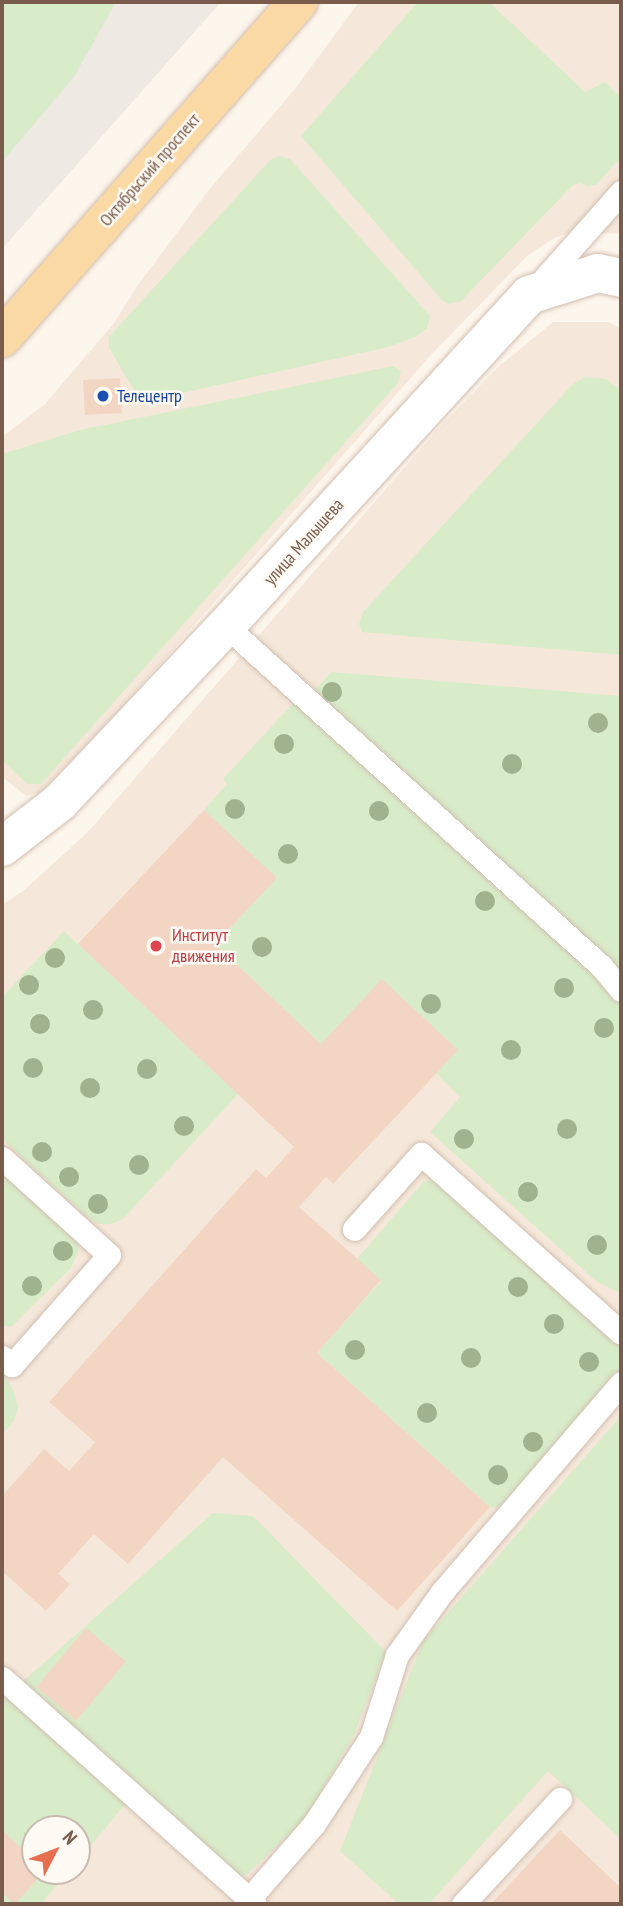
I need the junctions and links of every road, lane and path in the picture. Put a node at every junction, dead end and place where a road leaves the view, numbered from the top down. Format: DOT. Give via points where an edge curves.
graph roads {
  1 [pos="298,2"];
  2 [pos="621,192"];
  3 [pos="621,278"];
  4 [pos="529,295"];
  5 [pos="2,338"];
  6 [pos="226,626"];
  7 [pos="2,847"];
  8 [pos="621,990"];
  9 [pos="2,1158"];
  10 [pos="354,1229"];
  11 [pos="621,1333"];
  12 [pos="2,1357"];
  13 [pos="621,1383"];
  14 [pos="2,1678"];
  15 [pos="560,1799"];
  16 [pos="252,1902"];
  17 [pos="463,1904"];
  1 -- 5 [label="main road, Октябрьский проспект"];
  2 -- 4 [label="lane"];
  3 -- 4 [label="street, улица Малышева" via="598,273"];
  4 -- 6 [label="street, улица Малышева"];
  6 -- 7 [label="street, улица Малышева" via="60,802"];
  6 -- 8 [label="lane" via="601,966"];
  9 -- 12 [label="lane" via="109,1255 12,1365"];
  10 -- 11 [label="lane" via="421,1154"];
  13 -- 16 [label="lane" via="442,1592 397,1655 371,1737 314,1824"];
  14 -- 16 [label="lane"];
  15 -- 17 [label="lane"];
}
